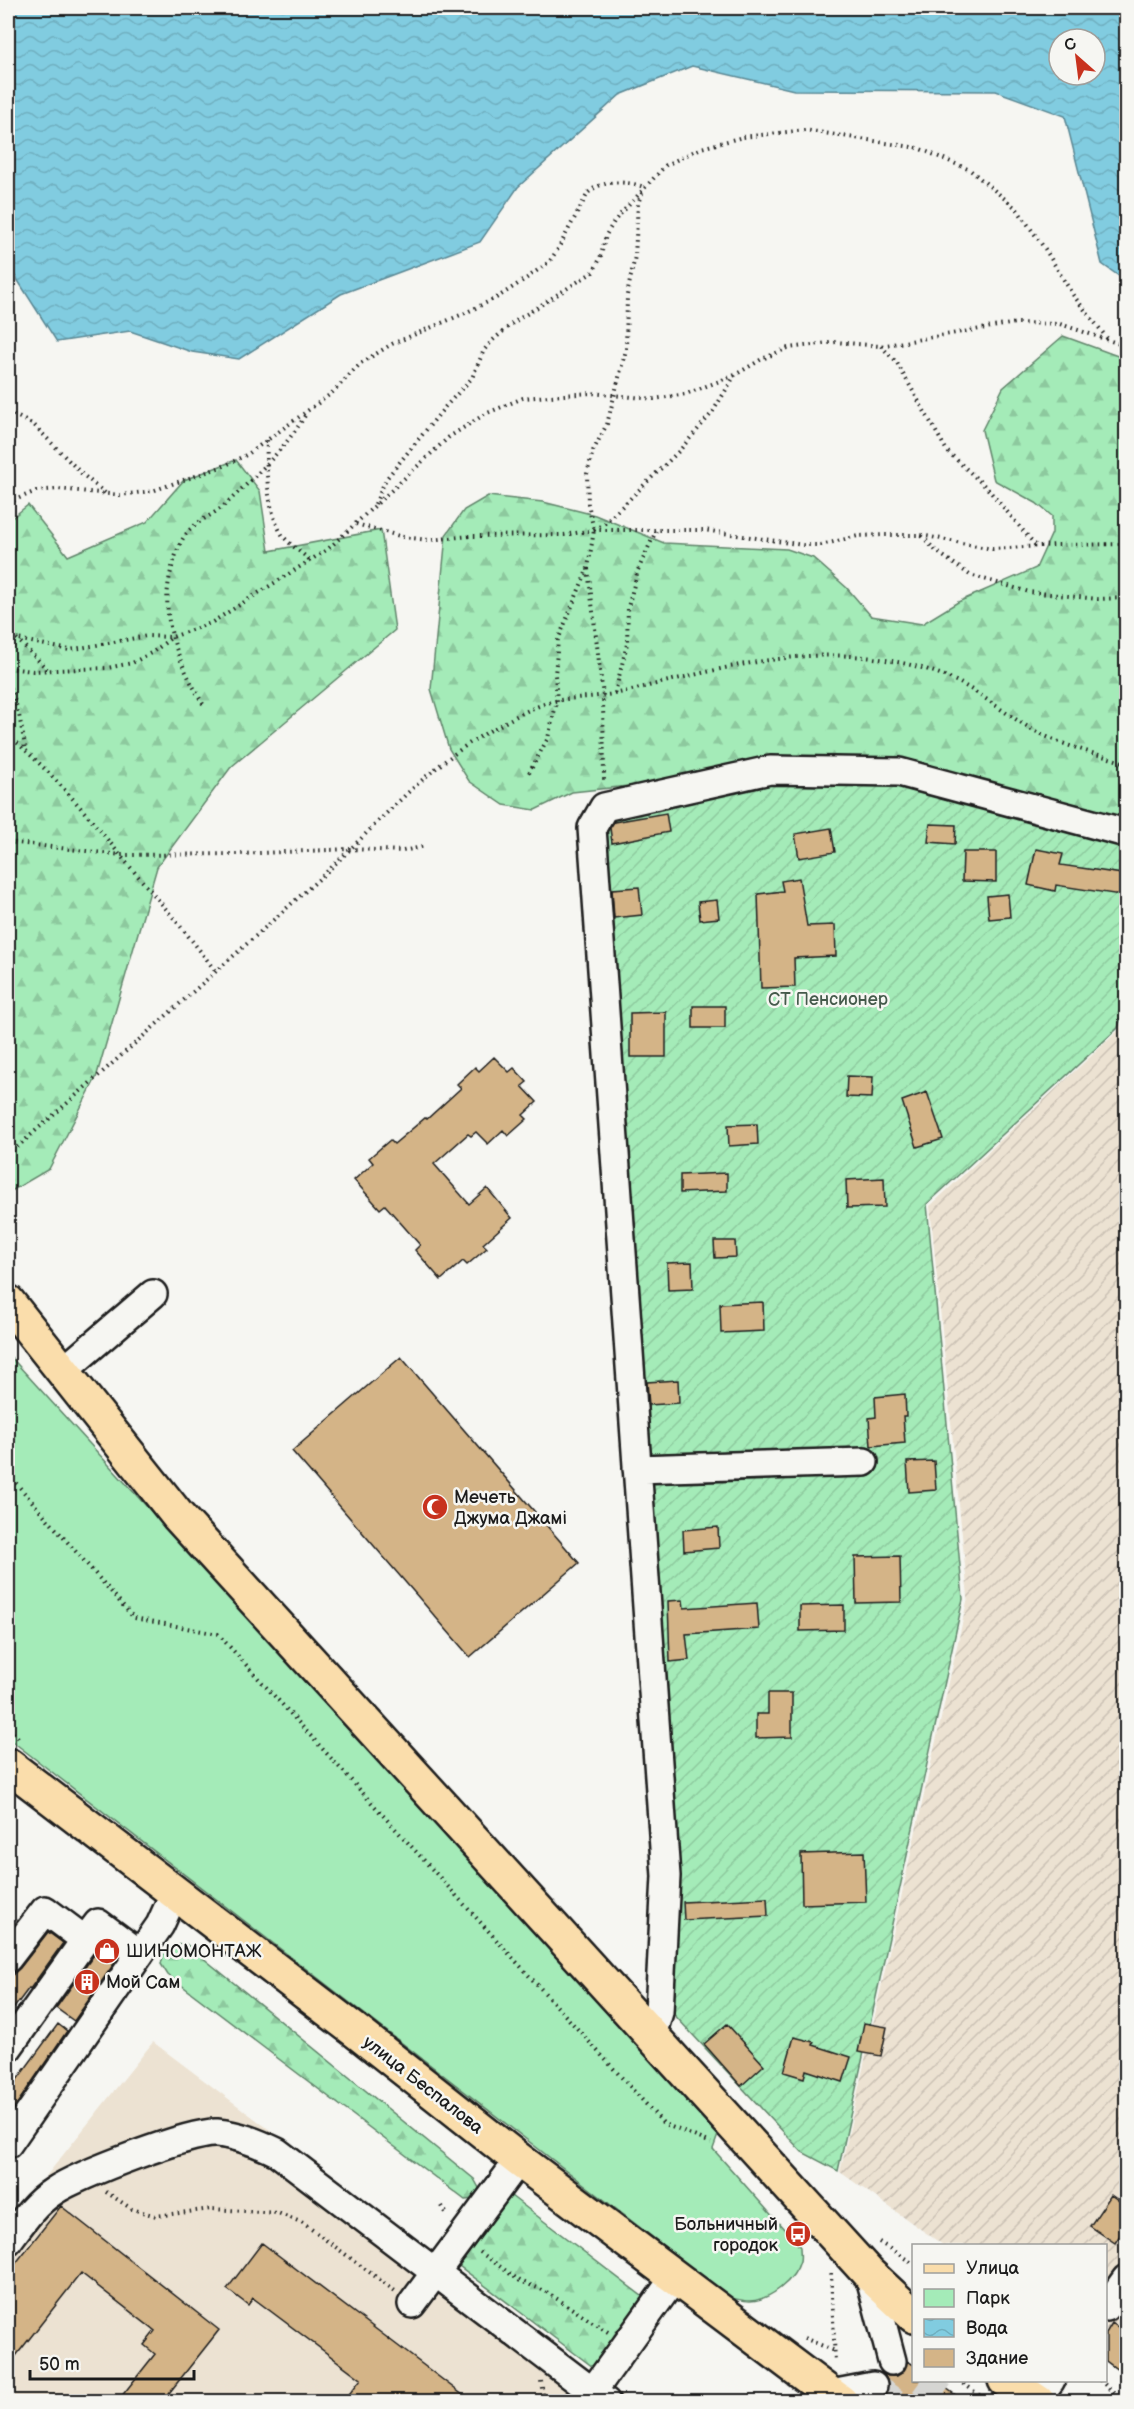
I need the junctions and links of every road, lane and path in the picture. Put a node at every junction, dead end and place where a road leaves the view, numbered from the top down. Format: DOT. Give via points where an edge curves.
graph roads {
  1 [pos="644,187"];
  2 [pos="1107,338"];
  3 [pos="880,346"];
  4 [pos="1126,346"];
  5 [pos="735,375"];
  6 [pos="615,395"];
  7 [pos="307,411"];
  8 [pos="8,412"];
  9 [pos="267,439"];
  10 [pos="266,465"];
  11 [pos="107,494"];
  12 [pos="8,503"];
  13 [pos="374,507"];
  14 [pos="356,524"];
  15 [pos="594,530"];
  16 [pos="656,531"];
  17 [pos="921,536"];
  18 [pos="1126,544"];
  19 [pos="1037,547"];
  20 [pos="311,561"];
  21 [pos="588,568"];
  22 [pos="1126,598"];
  23 [pos="8,630"];
  24 [pos="8,637"];
  25 [pos="14,637"];
  26 [pos="172,637"];
  27 [pos="8,668"];
  28 [pos="48,670"];
  29 [pos="8,682"];
  30 [pos="615,693"];
  31 [pos="603,696"];
  32 [pos="557,700"];
  33 [pos="203,704"];
  34 [pos="8,735"];
  35 [pos="26,750"];
  36 [pos="1126,763"];
  37 [pos="530,773"];
  38 [pos="604,807"];
  39 [pos="1126,833"];
  40 [pos="8,842"];
  41 [pos="426,846"];
  42 [pos="351,849"];
  43 [pos="121,855"];
  44 [pos="216,972"];
  45 [pos="8,1155"];
  46 [pos="153,1294"];
  47 [pos="8,1302"];
  48 [pos="8,1324"];
  49 [pos="62,1372"];
  50 [pos="114,1437"];
  51 [pos="864,1462"];
  52 [pos="637,1469"];
  53 [pos="8,1474"];
  54 [pos="8,1765"];
  55 [pos="174,1894"];
  56 [pos="85,1940"];
  57 [pos="140,1954"];
  58 [pos="8,1958"];
  59 [pos="652,2035"];
  60 [pos="8,2048"];
  61 [pos="8,2144"];
  62 [pos="718,2145"];
  63 [pos="519,2160"];
  64 [pos="82,2177"];
  65 [pos="461,2238"];
  66 [pos="874,2240"];
  67 [pos="8,2241"];
  68 [pos="912,2263"];
  69 [pos="831,2271"];
  70 [pos="436,2272"];
  71 [pos="869,2274"];
  72 [pos="675,2277"];
  73 [pos="1126,2279"];
  74 [pos="412,2304"];
  75 [pos="1107,2306"];
  76 [pos="912,2314"];
  77 [pos="626,2344"];
  78 [pos="892,2361"];
  79 [pos="835,2362"];
  80 [pos="962,2382"];
  81 [pos="1010,2382"];
  82 [pos="1102,2382"];
  83 [pos="873,2386"];
  84 [pos="1042,2394"];
  85 [pos="594,2398"];
  86 [pos="836,2398"];
  87 [pos="988,2402"];
  88 [pos="1122,2402"];
  1 -- 2 [label="path" via="666,165 701,148 743,137 805,130 918,148 970,170 1017,209 1073,295"];
  1 -- 6 [label="path" via="627,295 626,350"];
  1 -- 7 [label="path" via="618,183 594,188 549,262 535,273 498,297 392,344 361,363 332,393"];
  1 -- 13 [label="path" via="606,235 593,272 514,322 484,350 472,378 386,479"];
  2 -- 3 [label="path" via="1060,324 1016,323"];
  2 -- 4 [label="path"];
  3 -- 5 [label="path" via="836,342 788,348"];
  3 -- 19 [label="path" via="897,363 947,451 987,488"];
  5 -- 6 [label="path" via="686,394 654,399"];
  5 -- 15 [label="path" via="712,413 679,452"];
  6 -- 13 [label="path" via="523,398 485,414 449,437"];
  6 -- 15 [label="path" via="587,474"];
  7 -- 9 [label="path"];
  7 -- 10 [label="path" via="295,433"];
  8 -- 11 [label="path" via="34,425"];
  9 -- 10 [label="path"];
  9 -- 11 [label="path" via="224,466 152,491"];
  10 -- 20 [label="path" via="268,491 283,536"];
  10 -- 26 [label="path" via="222,507 187,532 167,579 166,604"];
  11 -- 12 [label="path" via="36,491"];
  13 -- 14 [label="path"];
  14 -- 15 [label="path" via="429,540 564,535"];
  14 -- 20 [label="path"];
  15 -- 16 [label="path"];
  15 -- 21 [label="path"];
  16 -- 17 [label="path" via="704,530 803,545 858,536"];
  16 -- 30 [label="path" via="638,570 628,607 627,644"];
  17 -- 19 [label="path" via="992,549"];
  17 -- 22 [label="path" via="970,575 1029,592"];
  18 -- 19 [label="path"];
  20 -- 26 [label="path" via="211,622"];
  21 -- 31 [label="path"];
  21 -- 32 [label="path" via="558,640"];
  23 -- 25 [label="path"];
  24 -- 25 [label="path"];
  25 -- 26 [label="path" via="69,650 147,636"];
  25 -- 28 [label="path"];
  26 -- 28 [label="path" via="132,663"];
  26 -- 33 [label="path" via="182,668"];
  27 -- 28 [label="path"];
  29 -- 35 [label="path"];
  30 -- 31 [label="path"];
  30 -- 36 [label="path" via="734,664 781,658 847,656 886,660 964,685 1037,732"];
  31 -- 32 [label="path"];
  31 -- 38 [label="path"];
  32 -- 37 [label="path" via="548,738"];
  32 -- 42 [label="path" via="489,731 429,772"];
  34 -- 35 [label="path"];
  35 -- 43 [label="path"];
  38 -- 39 [label="lane" via="770,770 899,772"];
  38 -- 52 [label="lane" via="592,828"];
  40 -- 43 [label="path"];
  41 -- 42 [label="path" via="403,851"];
  42 -- 43 [label="path"];
  42 -- 44 [label="path"];
  43 -- 44 [label="path"];
  44 -- 45 [label="path"];
  46 -- 49 [label="lane"];
  47 -- 49 [label="main road"];
  48 -- 50 [label="main road"];
  49 -- 50 [label="main road"];
  50 -- 59 [label="main road" via="186,1525"];
  51 -- 52 [label="lane"];
  52 -- 59 [label="lane" via="666,1876 659,2012"];
  53 -- 62 [label="path" via="134,1618 218,1634 664,2124"];
  54 -- 55 [label="main road, улица Беспалова"];
  55 -- 57 [label="lane" via="160,1925"];
  55 -- 63 [label="main road, улица Беспалова"];
  56 -- 57 [label="lane" via="98,1923"];
  56 -- 58 [label="lane" via="45,1910"];
  56 -- 60 [label="lane"];
  57 -- 61 [label="lane"];
  59 -- 71 [label="main road"];
  63 -- 65 [label="lane"];
  63 -- 72 [label="main road, улица Беспалова"];
  64 -- 67 [label="lane" via="35,2205"];
  64 -- 70 [label="lane" via="182,2139 215,2133 253,2140 278,2152"];
  64 -- 74 [label="path" via="132,2209 156,2216 211,2209 278,2213 303,2223"];
  65 -- 70 [label="lane"];
  65 -- 77 [label="path" via="520,2281 545,2291"];
  66 -- 68 [label="path"];
  69 -- 79 [label="path"];
  70 -- 74 [label="lane"];
  70 -- 85 [label="lane"];
  71 -- 76 [label="main road"];
  71 -- 78 [label="lane"];
  72 -- 77 [label="lane"];
  72 -- 86 [label="main road, улица Беспалова"];
  73 -- 75 [label="lane"];
  77 -- 85 [label="lane"];
  80 -- 87 [label="path"];
  81 -- 84 [label="main road"];
  82 -- 88 [label="path"];
  83 -- 86 [label="lane"];
}
